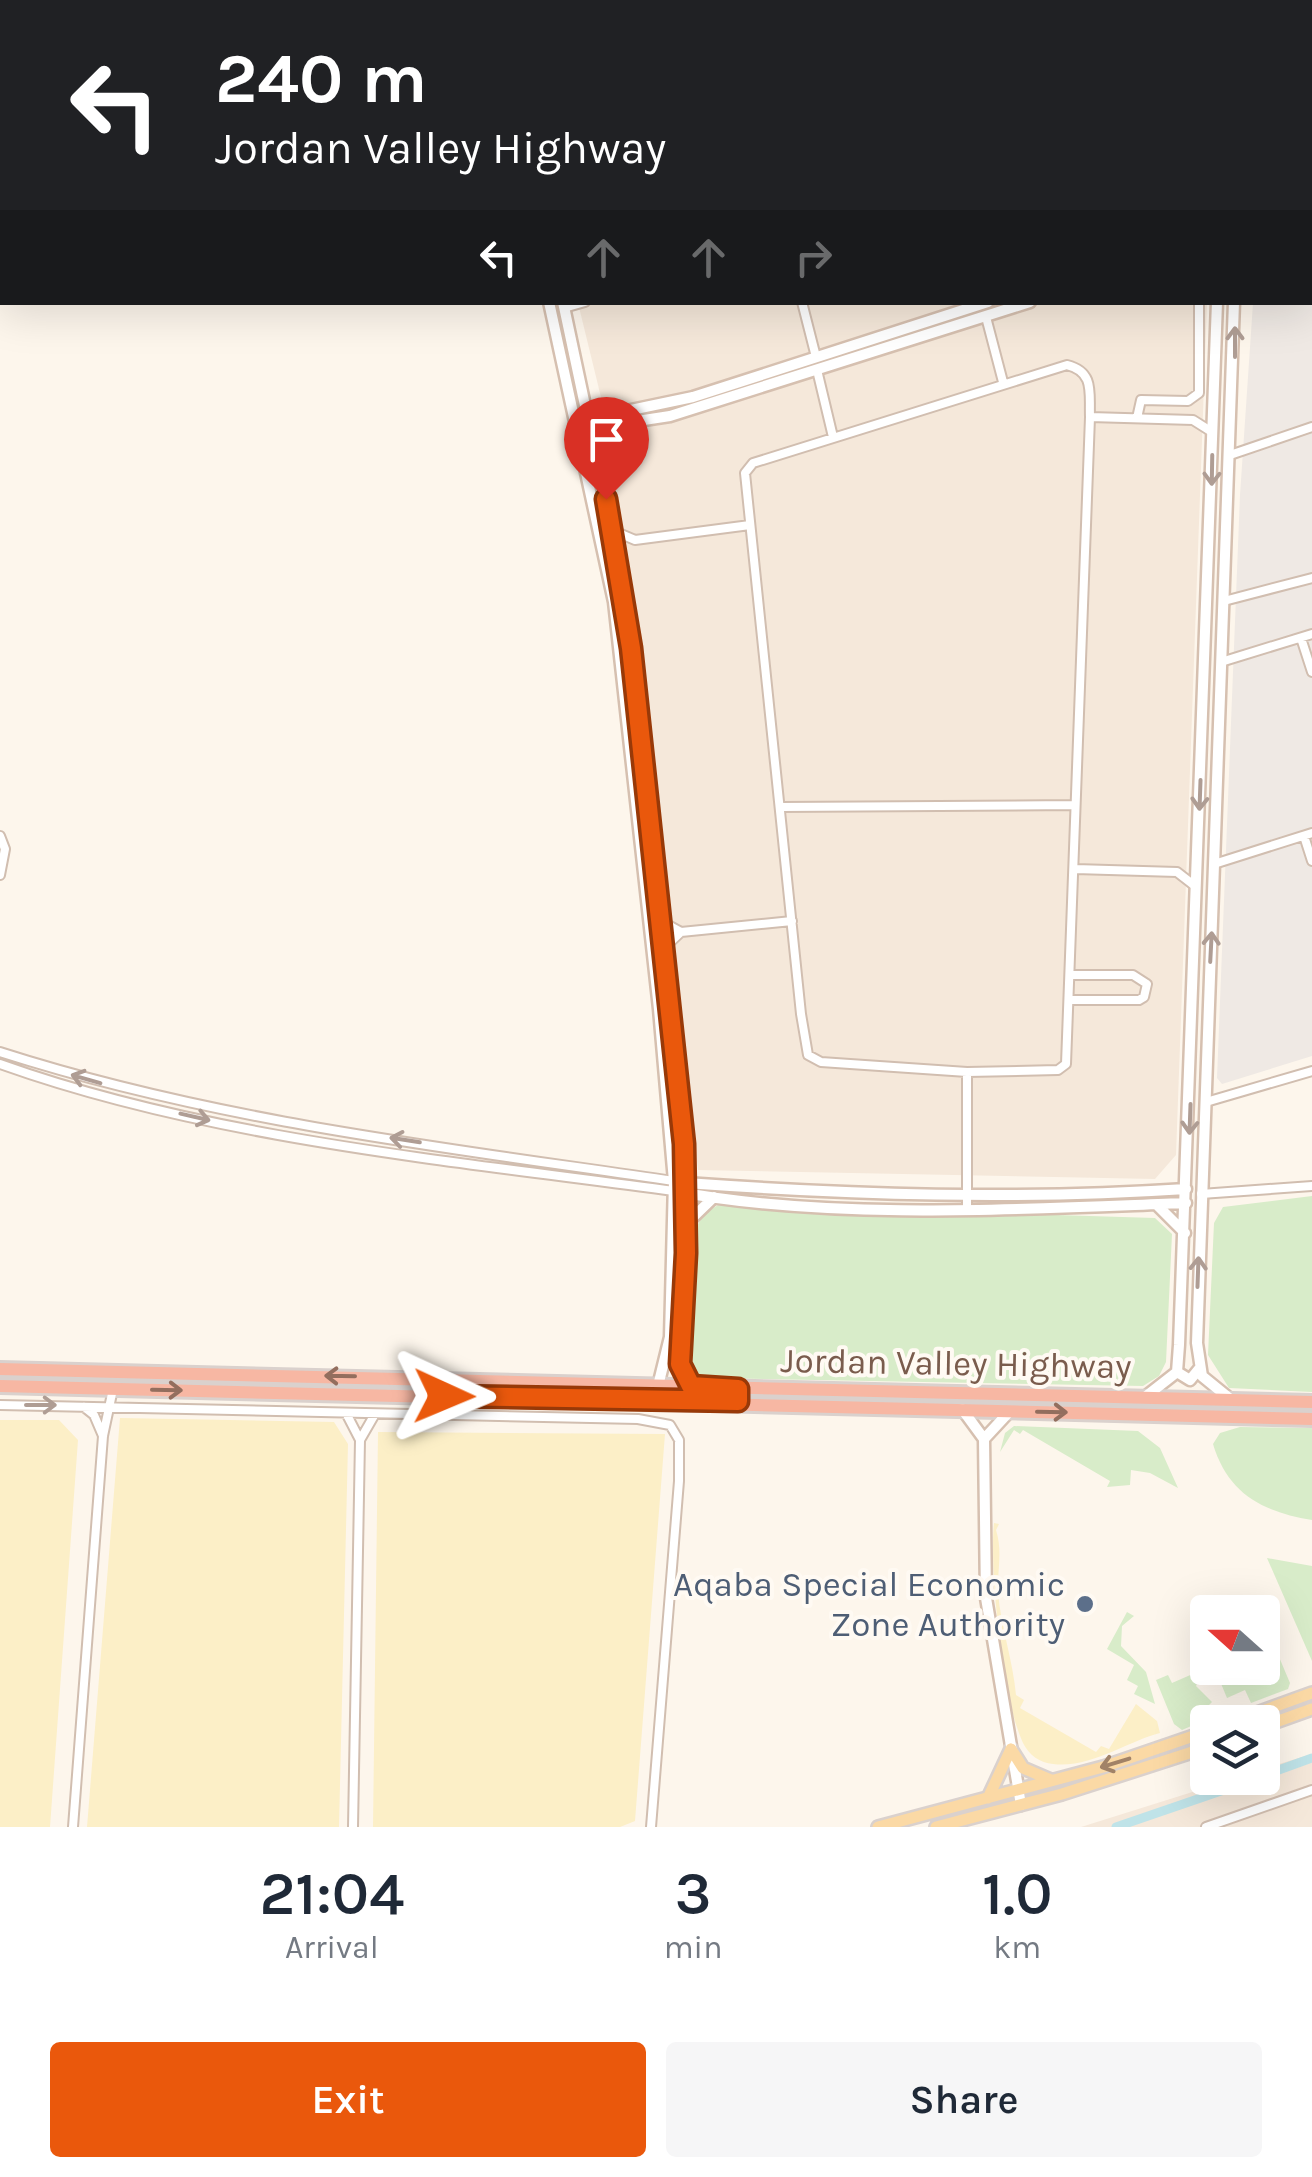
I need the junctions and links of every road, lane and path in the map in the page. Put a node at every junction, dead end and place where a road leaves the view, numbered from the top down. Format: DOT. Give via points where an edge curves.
graph roads {
  1 [pos="551,305"];
  2 [pos="564,305"];
  3 [pos="803,305"];
  4 [pos="980,305"];
  5 [pos="1021,305"];
  6 [pos="1199,305"];
  7 [pos="1217,305"];
  8 [pos="1234,305"];
  9 [pos="986,317"];
  10 [pos="816,357"];
  11 [pos="817,370"];
  12 [pos="1004,382"];
  13 [pos="582,394"];
  14 [pos="1214,403"];
  15 [pos="608,412"];
  16 [pos="582,414"];
  17 [pos="1090,417"];
  18 [pos="1137,418"];
  19 [pos="1193,420"];
  20 [pos="616,426"];
  21 [pos="1312,427"];
  22 [pos="585,429"];
  23 [pos="1212,432"];
  24 [pos="832,437"];
  25 [pos="1230,455"];
  26 [pos="598,460"];
  27 [pos="750,525"];
  28 [pos="614,530"];
  29 [pos="635,540"];
  30 [pos="619,555"];
  31 [pos="1312,578"];
  32 [pos="1224,601"];
  33 [pos="1312,634"];
  34 [pos="1301,638"];
  35 [pos="1222,662"];
  36 [pos="1312,672"];
  37 [pos="1218,738"];
  38 [pos="1202,742"];
  39 [pos="1074,805"];
  40 [pos="780,807"];
  41 [pos="1308,835"];
  42 [pos="0,836"];
  43 [pos="1198,854"];
  44 [pos="1312,861"];
  45 [pos="1214,864"];
  46 [pos="1075,868"];
  47 [pos="1177,872"];
  48 [pos="0,876"];
  49 [pos="1197,888"];
  50 [pos="661,921"];
  51 [pos="792,922"];
  52 [pos="681,932"];
  53 [pos="664,948"];
  54 [pos="1071,975"];
  55 [pos="1070,1000"];
  56 [pos="0,1052"];
  57 [pos="0,1064"];
  58 [pos="1312,1070"];
  59 [pos="967,1072"];
  60 [pos="1206,1102"];
  61 [pos="685,1162"];
  62 [pos="1188,1163"];
  63 [pos="708,1184"];
  64 [pos="1312,1186"];
  65 [pos="680,1187"];
  66 [pos="1186,1189"];
  67 [pos="1164,1190"];
  68 [pos="1201,1194"];
  69 [pos="714,1197"];
  70 [pos="967,1203"];
  71 [pos="1186,1203"];
  72 [pos="1156,1204"];
  73 [pos="686,1225"];
  74 [pos="1185,1234"];
  75 [pos="0,1369"];
  76 [pos="1199,1369"];
  77 [pos="1177,1372"];
  78 [pos="0,1386"];
  79 [pos="658,1386"];
  80 [pos="691,1386"];
  81 [pos="113,1389"];
  82 [pos="233,1392"];
  83 [pos="738,1395"];
  84 [pos="1145,1397"];
  85 [pos="1190,1397"];
  86 [pos="1229,1398"];
  87 [pos="1312,1402"];
  88 [pos="0,1405"];
  89 [pos="82,1406"];
  90 [pos="111,1408"];
  91 [pos="962,1408"];
  92 [pos="232,1410"];
  93 [pos="1010,1411"];
  94 [pos="346,1413"];
  95 [pos="375,1414"];
  96 [pos="1190,1415"];
  97 [pos="1312,1418"];
  98 [pos="102,1436"];
  99 [pos="984,1439"];
  100 [pos="360,1440"];
  101 [pos="1312,1693"];
  102 [pos="1279,1705"];
  103 [pos="1312,1709"];
  104 [pos="1280,1721"];
  105 [pos="1190,1738"];
  106 [pos="1011,1750"];
  107 [pos="1190,1752"];
  108 [pos="1051,1780"];
  109 [pos="1016,1789"];
  110 [pos="1312,1790"];
  111 [pos="988,1798"];
  112 [pos="1021,1805"];
  113 [pos="649,1825"];
  114 [pos="73,1827"];
  115 [pos="354,1827"];
  116 [pos="878,1827"];
  117 [pos="936,1827"];
  118 [pos="1206,1827"];
  1 -- 16 [label="street"];
  2 -- 13 [label="street"];
  3 -- 10 [label="street"];
  4 -- 10 [label="street"];
  5 -- 9 [label="street"];
  6 -- 18 [label="street" via="1197,397 1140,400"];
  7 -- 14 [label="street"];
  25 -- 8 [label="street, one-way"];
  9 -- 11 [label="street"];
  9 -- 12 [label="street"];
  10 -- 15 [label="street" via="693,397"];
  11 -- 20 [label="street"];
  11 -- 24 [label="street"];
  12 -- 17 [label="street" via="1067,365 1080,369 1089,380"];
  12 -- 24 [label="street"];
  13 -- 15 [label="street"];
  13 -- 16 [label="street"];
  14 -- 19 [label="street"];
  14 -- 23 [label="street"];
  15 -- 16 [label="street"];
  16 -- 22 [label="street"];
  17 -- 18 [label="street"];
  17 -- 39 [label="street"];
  18 -- 19 [label="street"];
  19 -- 23 [label="street"];
  20 -- 22 [label="street"];
  20 -- 26 [label="street"];
  21 -- 25 [label="street"];
  22 -- 26 [label="street"];
  22 -- 65 [label="street" via="614,602"];
  23 -- 38 [label="street, one-way"];
  24 -- 27 [label="street" via="748,467"];
  25 -- 32 [label="street"];
  26 -- 28 [label="street"];
  27 -- 29 [label="street"];
  27 -- 40 [label="street"];
  28 -- 29 [label="street"];
  28 -- 30 [label="street"];
  29 -- 30 [label="street"];
  30 -- 50 [label="street"];
  31 -- 32 [label="street"];
  32 -- 35 [label="street"];
  33 -- 34 [label="street"];
  34 -- 35 [label="street"];
  34 -- 36 [label="street"];
  35 -- 37 [label="street"];
  37 -- 38 [label="street"];
  37 -- 45 [label="street"];
  38 -- 43 [label="street, one-way"];
  39 -- 40 [label="street"];
  39 -- 46 [label="street"];
  40 -- 51 [label="street"];
  41 -- 44 [label="street"];
  41 -- 45 [label="street"];
  42 -- 48 [label="street"];
  43 -- 47 [label="street"];
  43 -- 49 [label="street"];
  60 -- 45 [label="street, one-way"];
  46 -- 47 [label="street"];
  46 -- 54 [label="street"];
  47 -- 49 [label="street"];
  49 -- 62 [label="street, one-way"];
  50 -- 52 [label="street"];
  50 -- 53 [label="street"];
  51 -- 52 [label="street"];
  51 -- 59 [label="street" via="808,1055 821,1062"];
  52 -- 53 [label="street"];
  53 -- 61 [label="street"];
  54 -- 55 [label="street"];
  54 -- 55 [label="street" via="1140,977 1146,992 1138,1000"];
  55 -- 59 [label="street" via="1061,1069"];
  65 -- 56 [label="street, one-way" via="272,1118 96,1082"];
  57 -- 65 [label="street, one-way" via="240,1127"];
  58 -- 60 [label="street"];
  59 -- 70 [label="street"];
  60 -- 68 [label="street"];
  61 -- 63 [label="street"];
  61 -- 65 [label="street"];
  62 -- 66 [label="street"];
  62 -- 67 [label="street"];
  63 -- 65 [label="street"];
  63 -- 70 [label="street"];
  64 -- 68 [label="street"];
  65 -- 69 [label="street"];
  65 -- 73 [label="street"];
  65 -- 79 [label="street" via="667,1365"];
  66 -- 67 [label="street"];
  66 -- 71 [label="street"];
  67 -- 70 [label="street"];
  76 -- 68 [label="street, one-way"];
  69 -- 70 [label="street"];
  69 -- 73 [label="street"];
  70 -- 72 [label="street"];
  71 -- 72 [label="street"];
  71 -- 74 [label="street"];
  72 -- 74 [label="street"];
  73 -- 80 [label="street" via="680,1364"];
  74 -- 77 [label="street"];
  79 -- 75 [label="highway, Jordan Valley Highway, one-way"];
  76 -- 77 [label="street" via="1190,1380"];
  76 -- 86 [label="street"];
  77 -- 84 [label="street"];
  78 -- 81 [label="highway, Jordan Valley Highway"];
  79 -- 80 [label="highway, Jordan Valley Highway"];
  80 -- 83 [label="highway, Jordan Valley Highway"];
  81 -- 82 [label="highway, Jordan Valley Highway, one-way"];
  81 -- 90 [label="street"];
  82 -- 83 [label="highway, Jordan Valley Highway"];
  82 -- 92 [label="street"];
  83 -- 84 [label="highway, Jordan Valley Highway"];
  83 -- 91 [label="highway, Jordan Valley Highway"];
  84 -- 85 [label="highway, Jordan Valley Highway"];
  85 -- 86 [label="highway, Jordan Valley Highway"];
  85 -- 96 [label="highway"];
  86 -- 87 [label="highway, Jordan Valley Highway"];
  88 -- 89 [label="street, one-way"];
  89 -- 90 [label="street"];
  89 -- 98 [label="street"];
  90 -- 92 [label="street"];
  90 -- 98 [label="street"];
  91 -- 93 [label="highway, Jordan Valley Highway"];
  91 -- 99 [label="street"];
  92 -- 94 [label="street"];
  93 -- 96 [label="highway, Jordan Valley Highway, one-way"];
  93 -- 99 [label="street"];
  94 -- 95 [label="street"];
  94 -- 100 [label="street"];
  95 -- 100 [label="street"];
  95 -- 113 [label="street" via="638,1420 674,1429 680,1481"];
  96 -- 97 [label="highway, Jordan Valley Highway"];
  98 -- 114 [label="street"];
  99 -- 106 [label="street" via="986,1598"];
  100 -- 115 [label="street"];
  101 -- 102 [label="main road"];
  103 -- 104 [label="main road"];
  105 -- 108 [label="main road, one-way"];
  106 -- 108 [label="main road" via="1023,1768"];
  106 -- 109 [label="street"];
  106 -- 111 [label="main road"];
  107 -- 112 [label="main road"];
  108 -- 109 [label="main road"];
  109 -- 111 [label="main road"];
  109 -- 112 [label="street"];
  110 -- 118 [label="street"];
  111 -- 116 [label="main road"];
  112 -- 117 [label="main road"];
}
